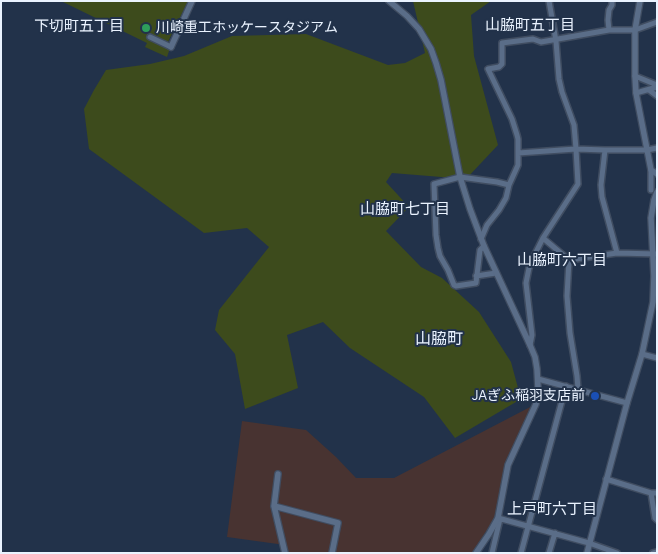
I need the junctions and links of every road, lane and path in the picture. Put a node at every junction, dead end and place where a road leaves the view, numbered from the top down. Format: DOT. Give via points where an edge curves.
graph roads {
  1 [pos="192,1"];
  2 [pos="389,1"];
  3 [pos="550,1"];
  4 [pos="612,1"];
  5 [pos="640,1"];
  6 [pos="657,22"];
  7 [pos="609,30"];
  8 [pos="635,30"];
  9 [pos="150,37"];
  10 [pos="556,40"];
  11 [pos="171,47"];
  12 [pos="635,76"];
  13 [pos="657,86"];
  14 [pos="649,90"];
  15 [pos="636,93"];
  16 [pos="657,96"];
  17 [pos="657,148"];
  18 [pos="576,149"];
  19 [pos="605,150"];
  20 [pos="647,150"];
  21 [pos="518,153"];
  22 [pos="651,170"];
  23 [pos="657,174"];
  24 [pos="460,177"];
  25 [pos="508,185"];
  26 [pos="654,191"];
  27 [pos="543,238"];
  28 [pos="481,239"];
  29 [pos="484,246"];
  30 [pos="617,253"];
  31 [pos="654,254"];
  32 [pos="568,260"];
  33 [pos="496,273"];
  34 [pos="476,276"];
  35 [pos="655,303"];
  36 [pos="530,345"];
  37 [pos="642,354"];
  38 [pos="657,358"];
  39 [pos="538,379"];
  40 [pos="566,386"];
  41 [pos="578,389"];
  42 [pos="627,403"];
  43 [pos="278,474"];
  44 [pos="606,479"];
  45 [pos="654,493"];
  46 [pos="274,506"];
  47 [pos="499,518"];
  48 [pos="657,520"];
  49 [pos="528,526"];
  50 [pos="555,533"];
  51 [pos="589,543"];
  52 [pos="285,553"];
  53 [pos="332,553"];
  54 [pos="476,553"];
  55 [pos="492,553"];
  56 [pos="521,553"];
  57 [pos="550,553"];
  58 [pos="587,553"];
  59 [pos="616,553"];
  1 -- 11 [label="street"];
  2 -- 24 [label="street" via="419,29 431,49 441,80"];
  3 -- 10 [label="street"];
  4 -- 7 [label="street"];
  5 -- 8 [label="street"];
  6 -- 8 [label="street"];
  7 -- 8 [label="street"];
  7 -- 10 [label="street"];
  8 -- 12 [label="street"];
  9 -- 11 [label="street"];
  10 -- 18 [label="street" via="559,79 574,125"];
  10 -- 21 [label="street" via="502,43 502,64 488,69 518,135"];
  12 -- 13 [label="street"];
  12 -- 15 [label="street"];
  13 -- 14 [label="street"];
  14 -- 15 [label="street"];
  14 -- 16 [label="street"];
  15 -- 20 [label="street"];
  17 -- 20 [label="street"];
  18 -- 19 [label="street"];
  18 -- 21 [label="street"];
  18 -- 27 [label="street" via="578,184"];
  19 -- 20 [label="street"];
  19 -- 30 [label="street" via="602,197"];
  20 -- 22 [label="street"];
  21 -- 25 [label="street" via="518,165"];
  22 -- 23 [label="street"];
  22 -- 26 [label="street"];
  24 -- 25 [label="street"];
  24 -- 28 [label="street"];
  24 -- 34 [label="street" via="434,184 438,248 454,285 476,284"];
  25 -- 28 [label="street" via="506,198"];
  26 -- 31 [label="street" via="651,218"];
  27 -- 32 [label="street"];
  27 -- 36 [label="street" via="526,283 532,335"];
  28 -- 29 [label="street"];
  29 -- 33 [label="street"];
  29 -- 34 [label="street" via="480,250"];
  30 -- 31 [label="street"];
  30 -- 32 [label="street"];
  31 -- 35 [label="street"];
  32 -- 41 [label="street" via="567,296"];
  33 -- 34 [label="street"];
  33 -- 36 [label="street"];
  35 -- 37 [label="street"];
  36 -- 39 [label="street"];
  37 -- 38 [label="street"];
  37 -- 42 [label="street"];
  39 -- 40 [label="street"];
  39 -- 47 [label="street" via="536,404 508,465"];
  40 -- 41 [label="street"];
  40 -- 49 [label="street"];
  41 -- 42 [label="street"];
  42 -- 44 [label="street"];
  43 -- 46 [label="street"];
  44 -- 45 [label="street"];
  44 -- 51 [label="street"];
  45 -- 48 [label="street"];
  46 -- 52 [label="street"];
  46 -- 53 [label="street" via="338,523"];
  47 -- 49 [label="street"];
  47 -- 54 [label="street"];
  47 -- 55 [label="street"];
  49 -- 50 [label="street"];
  49 -- 56 [label="street"];
  50 -- 51 [label="street"];
  50 -- 57 [label="street"];
  51 -- 58 [label="street"];
  51 -- 59 [label="street"];
}
